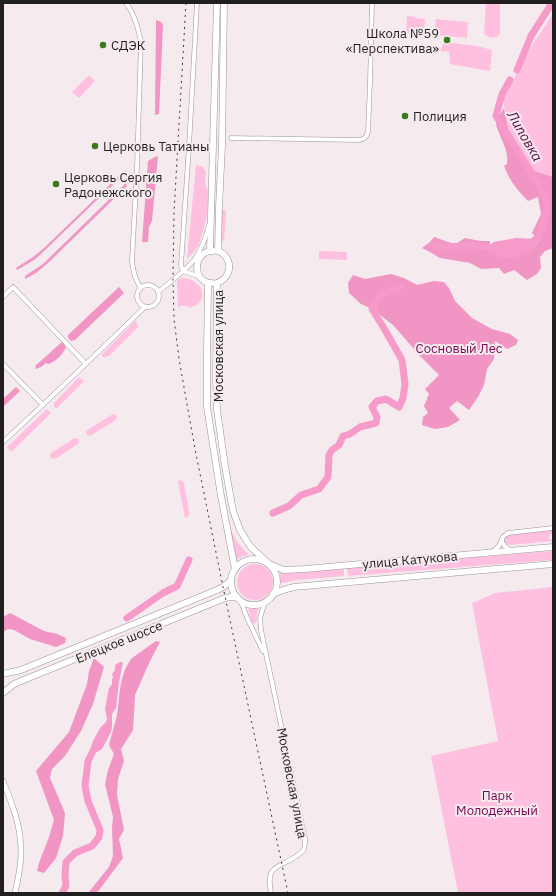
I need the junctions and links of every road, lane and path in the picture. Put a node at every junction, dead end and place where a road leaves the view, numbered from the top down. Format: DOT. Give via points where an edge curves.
graph roads {
  1 [pos="126,3"];
  2 [pos="197,3"];
  3 [pos="217,3"];
  4 [pos="224,3"];
  5 [pos="372,3"];
  6 [pos="231,138"];
  7 [pos="211,219"];
  8 [pos="210,250"];
  9 [pos="218,251"];
  10 [pos="202,255"];
  11 [pos="194,260"];
  12 [pos="183,271"];
  13 [pos="198,276"];
  14 [pos="208,283"];
  15 [pos="217,283"];
  16 [pos="141,288"];
  17 [pos="158,292"];
  18 [pos="3,297"];
  19 [pos="145,307"];
  20 [pos="85,363"];
  21 [pos="3,364"];
  22 [pos="43,405"];
  23 [pos="3,442"];
  24 [pos="553,528"];
  25 [pos="503,537"];
  26 [pos="553,547"];
  27 [pos="512,551"];
  28 [pos="492,553"];
  29 [pos="269,564"];
  30 [pos="553,564"];
  31 [pos="235,569"];
  32 [pos="231,580"];
  33 [pos="273,594"];
  34 [pos="239,600"];
  35 [pos="265,602"];
  36 [pos="266,657"];
  37 [pos="3,674"];
  38 [pos="3,693"];
  39 [pos="3,781"];
  40 [pos="15,893"];
  41 [pos="271,893"];
  1 -- 16 [label="street" via="138,24 141,42 132,261"];
  2 -- 12 [label="street" via="181,265"];
  3 -- 7 [label="main road"];
  4 -- 9 [label="main road"];
  5 -- 6 [label="street" via="366,137 362,140"];
  7 -- 8 [label="main road"];
  7 -- 11 [label="street"];
  8 -- 9 [label="main road"];
  8 -- 10 [label="main road"];
  9 -- 15 [label="main road, Московская улица" via="226,257 229,268 225,278"];
  10 -- 11 [label="street"];
  10 -- 13 [label="main road, Московская улица" via="197,264"];
  11 -- 12 [label="street"];
  12 -- 13 [label="street"];
  12 -- 17 [label="street"];
  13 -- 14 [label="main road, Московская улица"];
  14 -- 15 [label="main road"];
  14 -- 31 [label="main road, Московская улица" via="208,407 220,496"];
  15 -- 29 [label="main road, Московская улица" via="217,410 233,511 240,530 250,546"];
  16 -- 17 [label="street" via="153,286"];
  16 -- 19 [label="street" via="138,298"];
  17 -- 19 [label="street" via="158,302"];
  18 -- 20 [label="street" via="13,287"];
  19 -- 20 [label="street"];
  20 -- 22 [label="street"];
  21 -- 22 [label="street"];
  22 -- 23 [label="street"];
  24 -- 25 [label="street" via="508,533"];
  25 -- 27 [label="street" via="503,544"];
  25 -- 28 [label="street"];
  26 -- 27 [label="main road, улица Катукова"];
  27 -- 28 [label="main road, улица Катукова"];
  28 -- 29 [label="main road, улица Катукова" via="284,570"];
  29 -- 31 [label="main road" via="263,560 250,559"];
  29 -- 33 [label="main road" via="277,579"];
  30 -- 33 [label="main road, улица Катукова" via="294,587"];
  31 -- 32 [label="main road"];
  32 -- 34 [label="main road" via="232,590"];
  32 -- 37 [label="main road, Елецкое шоссе" via="220,588 178,606 21,670"];
  33 -- 35 [label="main road"];
  34 -- 35 [label="main road" via="250,605"];
  34 -- 36 [label="street, Московская улица"];
  34 -- 38 [label="main road, Елецкое шоссе" via="225,598 14,684"];
  35 -- 36 [label="street, Московская улица" via="260,618"];
  36 -- 41 [label="street, Московская улица" via="305,839 304,848 298,856 272,870"];
  39 -- 40 [label="street" via="20,837 21,857"];
}
